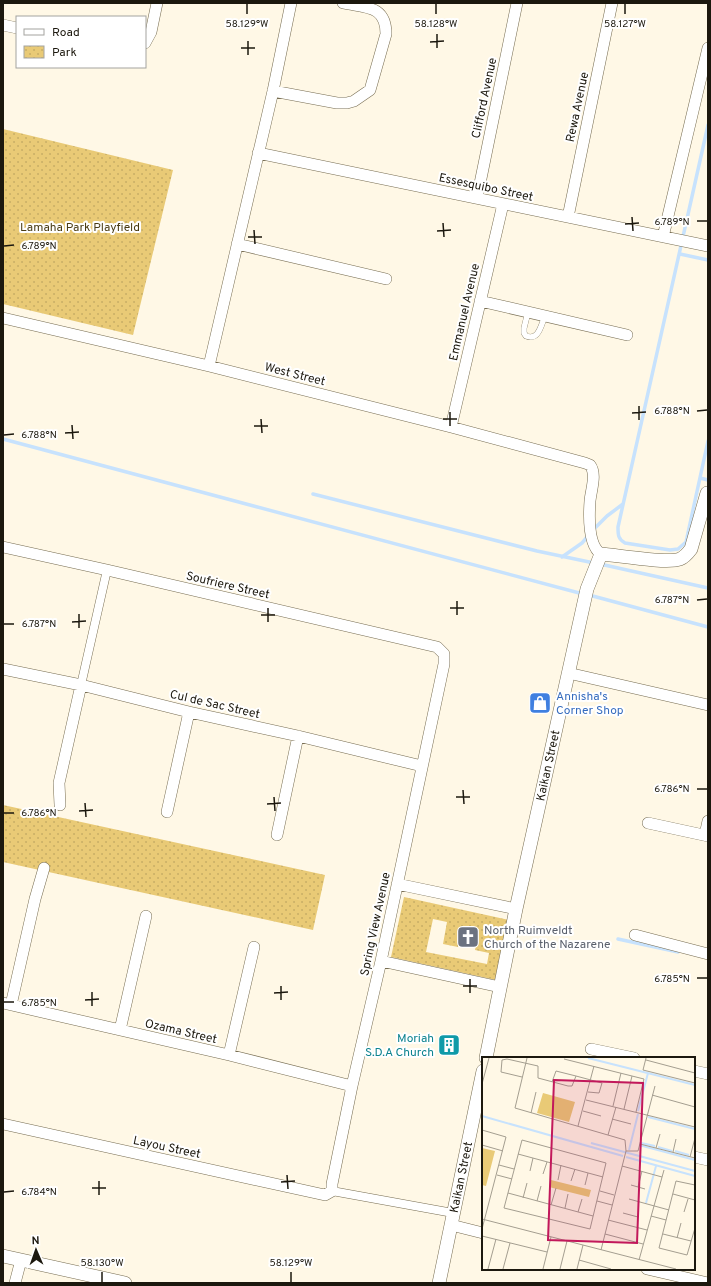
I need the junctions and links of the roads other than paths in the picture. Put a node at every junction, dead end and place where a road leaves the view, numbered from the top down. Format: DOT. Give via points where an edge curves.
graph roads {
  1 [pos="157,3"];
  2 [pos="291,3"];
  3 [pos="343,3"];
  4 [pos="517,3"];
  5 [pos="612,3"];
  6 [pos="3,25"];
  7 [pos="16,28"];
  8 [pos="146,41"];
  9 [pos="708,48"];
  10 [pos="273,91"];
  11 [pos="258,153"];
  12 [pos="477,198"];
  13 [pos="503,204"];
  14 [pos="568,217"];
  15 [pos="668,238"];
  16 [pos="237,244"];
  17 [pos="708,246"];
  18 [pos="386,279"];
  19 [pos="480,301"];
  20 [pos="528,312"];
  21 [pos="544,316"];
  22 [pos="3,318"];
  23 [pos="627,334"];
  24 [pos="209,366"];
  25 [pos="451,427"];
  26 [pos="708,491"];
  27 [pos="3,547"];
  28 [pos="601,554"];
  29 [pos="107,570"];
  30 [pos="444,654"];
  31 [pos="3,669"];
  32 [pos="568,673"];
  33 [pos="81,685"];
  34 [pos="708,705"];
  35 [pos="189,712"];
  36 [pos="298,736"];
  37 [pos="422,766"];
  38 [pos="60,805"];
  39 [pos="167,812"];
  40 [pos="708,821"];
  41 [pos="648,823"];
  42 [pos="277,835"];
  43 [pos="706,836"];
  44 [pos="44,868"];
  45 [pos="397,884"];
  46 [pos="516,909"];
  47 [pos="146,916"];
  48 [pos="635,935"];
  49 [pos="254,947"];
  50 [pos="708,954"];
  51 [pos="381,961"];
  52 [pos="500,987"];
  53 [pos="7,1004"];
  54 [pos="120,1030"];
  55 [pos="590,1049"];
  56 [pos="229,1055"];
  57 [pos="614,1056"];
  58 [pos="486,1057"];
  59 [pos="624,1057"];
  60 [pos="695,1071"];
  61 [pos="708,1074"];
  62 [pos="482,1081"];
  63 [pos="352,1086"];
  64 [pos="479,1110"];
  65 [pos="3,1124"];
  66 [pos="695,1157"];
  67 [pos="708,1160"];
  68 [pos="329,1193"];
  69 [pos="452,1219"];
  70 [pos="482,1232"];
  71 [pos="3,1256"];
  72 [pos="21,1260"];
  73 [pos="652,1270"];
  74 [pos="708,1282"];
  75 [pos="16,1283"];
  76 [pos="124,1283"];
  77 [pos="439,1283"];
  1 -- 8 [label="street" via="152,32"];
  2 -- 10 [label="street"];
  3 -- 10 [label="street" via="377,10 384,17 386,34 370,90 347,103"];
  4 -- 12 [label="street, Clifford Avenue"];
  5 -- 14 [label="street, Rewa Avenue"];
  6 -- 7 [label="street"];
  9 -- 15 [label="street"];
  10 -- 11 [label="street"];
  11 -- 12 [label="street, Essesquibo Street"];
  11 -- 16 [label="street"];
  12 -- 13 [label="street, Essesquibo Street"];
  13 -- 14 [label="street, Essesquibo Street"];
  13 -- 19 [label="street, Emmanuel Avenue"];
  14 -- 15 [label="street, Essesquibo Street"];
  15 -- 17 [label="street, Essesquibo Street"];
  16 -- 18 [label="street"];
  16 -- 24 [label="street"];
  19 -- 20 [label="street"];
  19 -- 25 [label="street, Emmanuel Avenue"];
  20 -- 21 [label="street"];
  20 -- 21 [label="lane" via="524,333 530,338 538,334"];
  21 -- 23 [label="street"];
  22 -- 24 [label="street, West Street"];
  24 -- 25 [label="street, West Street"];
  25 -- 28 [label="street, West Street" via="590,465 593,471 590,510 592,542"];
  26 -- 28 [label="street" via="691,548 679,560"];
  27 -- 29 [label="street, Soufriere Street"];
  28 -- 32 [label="street, Kaikan Street" via="587,590"];
  29 -- 30 [label="street, Soufriere Street" via="437,648"];
  29 -- 33 [label="street"];
  30 -- 37 [label="street, Spring View Avenue"];
  31 -- 33 [label="street, Cul de Sac Street"];
  32 -- 34 [label="street"];
  32 -- 46 [label="street, Kaikan Street"];
  33 -- 35 [label="street, Cul de Sac Street"];
  33 -- 38 [label="street" via="59,783"];
  35 -- 36 [label="street, Cul de Sac Street"];
  35 -- 39 [label="street"];
  36 -- 37 [label="street, Cul de Sac Street"];
  36 -- 42 [label="street"];
  37 -- 45 [label="street, Spring View Avenue"];
  40 -- 43 [label="street"];
  41 -- 43 [label="street"];
  44 -- 53 [label="street"];
  45 -- 46 [label="street"];
  45 -- 51 [label="street, Spring View Avenue"];
  46 -- 52 [label="street, Kaikan Street"];
  47 -- 54 [label="street"];
  48 -- 50 [label="street"];
  49 -- 56 [label="street"];
  51 -- 52 [label="street"];
  51 -- 63 [label="street, Spring View Avenue"];
  52 -- 58 [label="street, Kaikan Street"];
  53 -- 54 [label="street, Ozama Street"];
  54 -- 56 [label="street, Ozama Street"];
  55 -- 57 [label="street"];
  56 -- 63 [label="street, Ozama Street"];
  57 -- 59 [label="street"];
  60 -- 61 [label="street"];
  62 -- 64 [label="street, Kaikan Street"];
  63 -- 68 [label="street, Spring View Avenue"];
  64 -- 69 [label="street, Kaikan Street"];
  65 -- 68 [label="street, Layou Street"];
  66 -- 67 [label="street"];
  68 -- 69 [label="street"];
  69 -- 70 [label="street"];
  69 -- 77 [label="street, Kaikan Street"];
  71 -- 72 [label="street"];
  72 -- 75 [label="street"];
  72 -- 76 [label="street"];
  73 -- 74 [label="street"];
}
